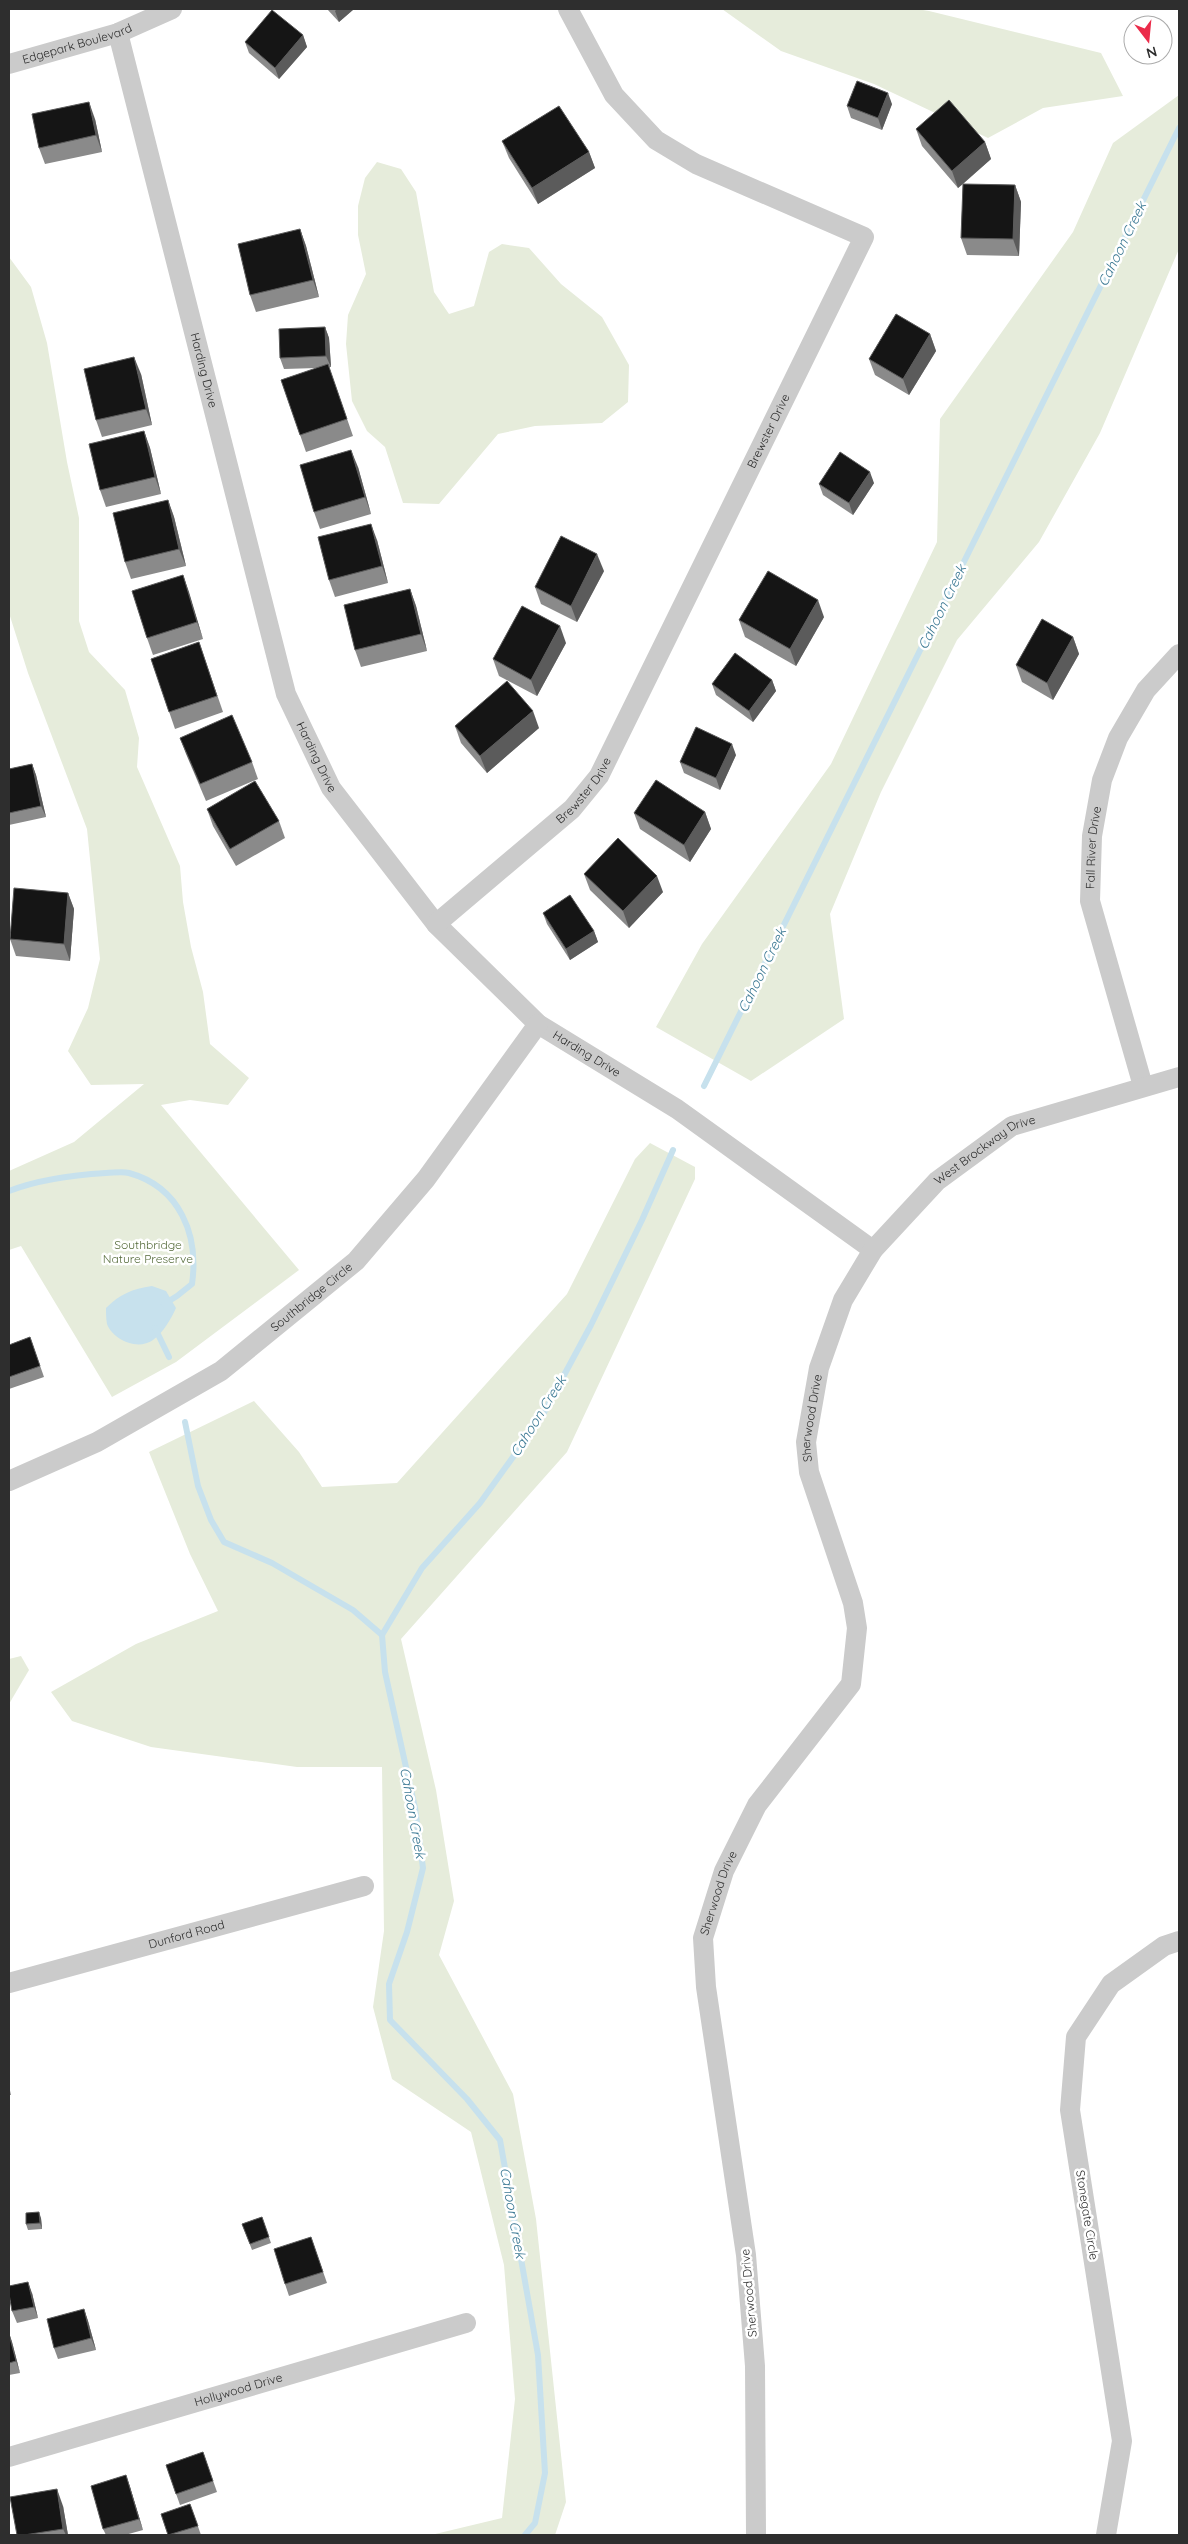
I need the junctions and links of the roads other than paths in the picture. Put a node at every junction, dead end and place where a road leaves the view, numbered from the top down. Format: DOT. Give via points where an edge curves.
graph roads {
  1 [pos="172,9"];
  2 [pos="568,9"];
  3 [pos="118,33"];
  4 [pos="9,64"];
  5 [pos="1179,654"];
  6 [pos="436,924"];
  7 [pos="538,1024"];
  8 [pos="1179,1077"];
  9 [pos="1143,1086"];
  10 [pos="873,1250"];
  11 [pos="842,1300"];
  12 [pos="9,1481"];
  13 [pos="364,1886"];
  14 [pos="1179,1942"];
  15 [pos="9,1983"];
  16 [pos="466,2323"];
  17 [pos="9,2457"];
  18 [pos="756,2535"];
  19 [pos="1106,2535"];
  1 -- 3 [label="street, Edgepark Boulevard"];
  2 -- 6 [label="street, Brewster Drive" via="614,95 656,140 696,164 864,237 599,776 572,809"];
  3 -- 4 [label="street, Edgepark Boulevard"];
  3 -- 6 [label="street, Harding Drive" via="286,694 331,788"];
  5 -- 9 [label="street, Fall River Drive" via="1146,690 1118,738 1102,780 1092,836 1090,900"];
  6 -- 7 [label="street, Harding Drive"];
  7 -- 10 [label="street, Harding Drive" via="677,1109"];
  7 -- 12 [label="street, Southbridge Circle" via="426,1179 356,1261 221,1371 97,1442"];
  8 -- 9 [label="street, West Brockway Drive"];
  9 -- 10 [label="street, West Brockway Drive" via="1012,1126 937,1181"];
  10 -- 11 [label="street, West Brockway Drive"];
  11 -- 18 [label="street, Sherwood Drive" via="819,1368 806,1442 809,1472 853,1603 857,1628 851,1684 757,1805 724,1871 703,1938 706,1987 746,2255 754,2366"];
  13 -- 15 [label="street, Dunford Road"];
  14 -- 19 [label="street, Stonegate Circle" via="1164,1946 1111,1984 1076,2037 1070,2110 1122,2441"];
  16 -- 17 [label="street, Hollywood Drive"];
}
